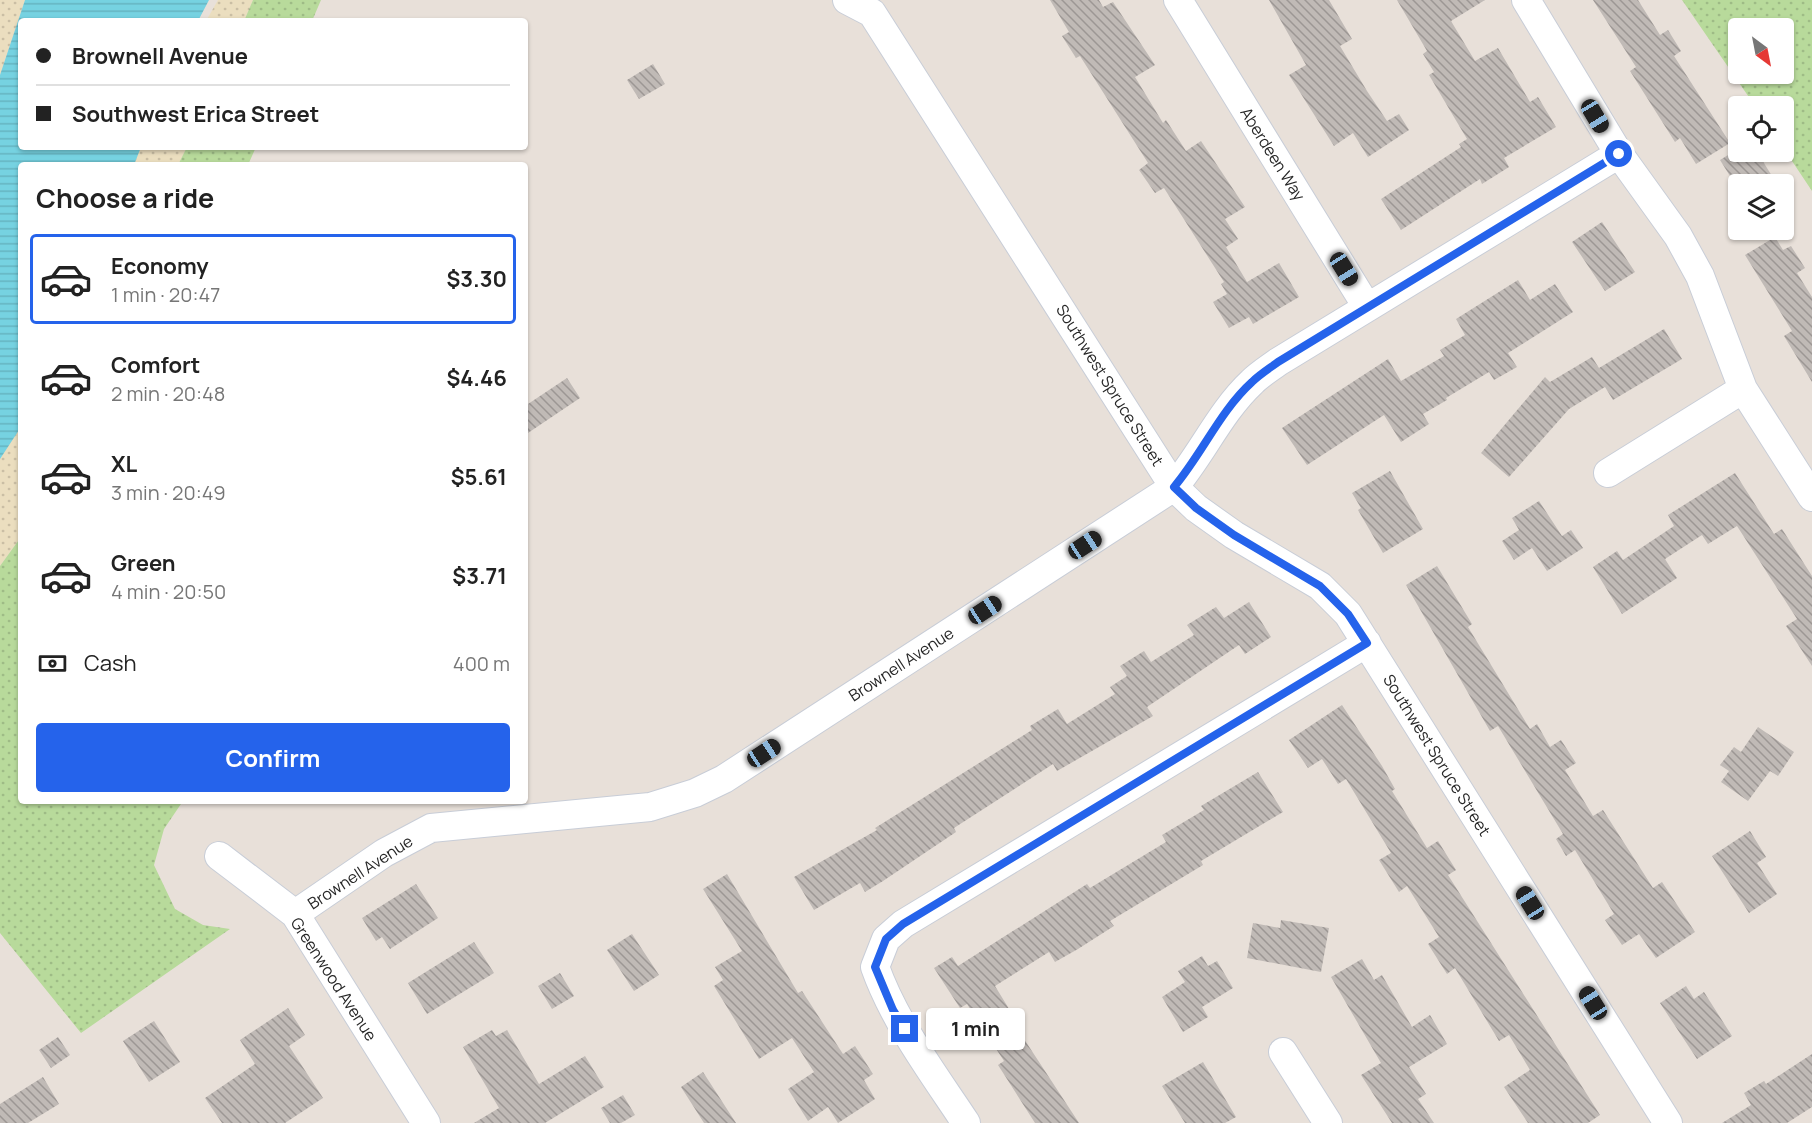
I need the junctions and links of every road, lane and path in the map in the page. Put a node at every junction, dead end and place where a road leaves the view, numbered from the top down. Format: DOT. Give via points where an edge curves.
graph roads {
  1 [pos="846,0"];
  2 [pos="1178,0"];
  3 [pos="1526,0"];
  4 [pos="873,6"];
  5 [pos="1619,154"];
  6 [pos="1367,307"];
  7 [pos="1743,389"];
  8 [pos="1608,473"];
  9 [pos="1174,487"];
  10 [pos="1812,497"];
  11 [pos="1367,643"];
  12 [pos="219,856"];
  13 [pos="295,914"];
  14 [pos="1283,1052"];
  15 [pos="414,1119"];
  16 [pos="966,1123"];
  17 [pos="1328,1123"];
  18 [pos="1668,1123"];
  1 -- 4 [label="street, Southwest Spruce Street"];
  2 -- 6 [label="street, Aberdeen Way"];
  3 -- 5 [label="street"];
  4 -- 9 [label="street, Southwest Spruce Street"];
  5 -- 6 [label="street, Brownell Avenue"];
  5 -- 7 [label="street" via="1678,236 1700,276"];
  6 -- 9 [label="street, Brownell Avenue" via="1252,381"];
  7 -- 8 [label="street"];
  7 -- 10 [label="street"];
  9 -- 11 [label="street, Southwest Spruce Street" via="1234,535 1320,586 1348,614"];
  9 -- 13 [label="street, Brownell Avenue" via="724,779 650,807 431,828 384,853"];
  11 -- 16 [label="street" via="903,924 886,939 875,967 893,1010"];
  11 -- 18 [label="street, Southwest Spruce Street"];
  12 -- 13 [label="street, Greenwood Avenue"];
  13 -- 15 [label="street, Greenwood Avenue"];
  14 -- 17 [label="street"];
}
